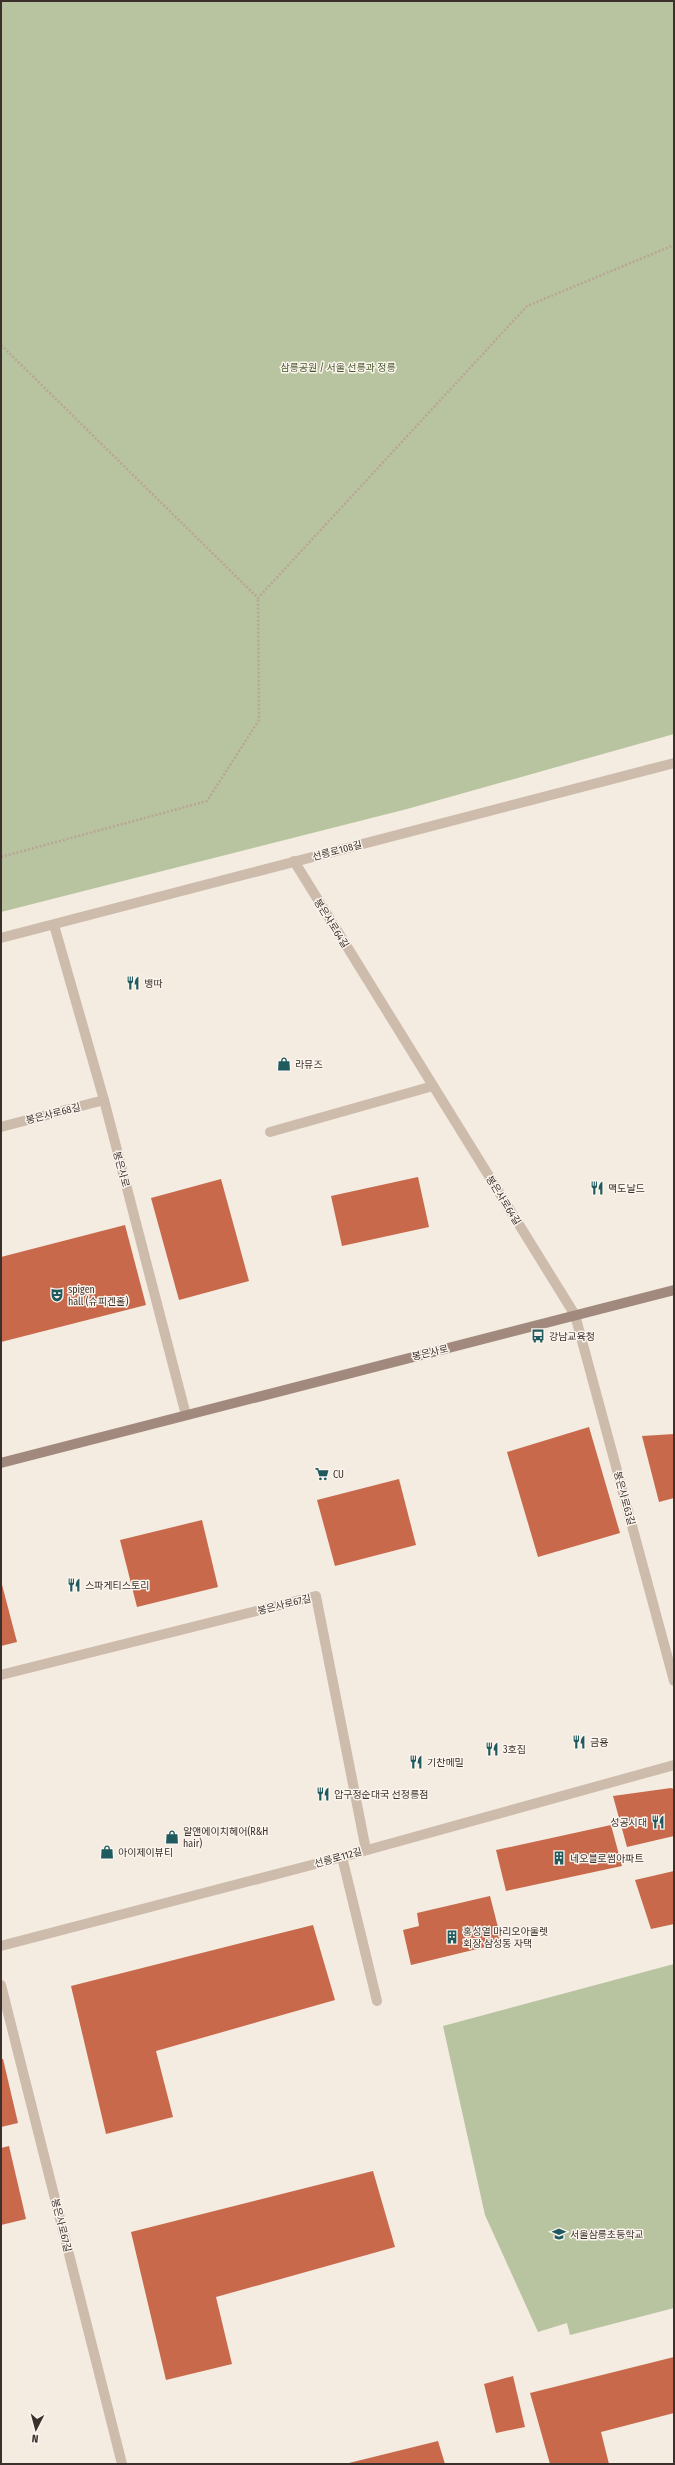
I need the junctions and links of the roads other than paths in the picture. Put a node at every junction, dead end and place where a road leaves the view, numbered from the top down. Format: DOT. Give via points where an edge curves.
graph roads {
  1 [pos="674,763"];
  2 [pos="294,861"];
  3 [pos="54,925"];
  4 [pos="1,938"];
  5 [pos="434,1086"];
  6 [pos="104,1100"];
  7 [pos="1,1127"];
  8 [pos="270,1132"];
  9 [pos="674,1290"];
  10 [pos="575,1315"];
  11 [pos="186,1415"];
  12 [pos="1,1463"];
  13 [pos="1,1675"];
  14 [pos="674,1681"];
  15 [pos="674,1765"];
  16 [pos="366,1850"];
  17 [pos="342,1857"];
  18 [pos="1,1946"];
  19 [pos="1,1985"];
  20 [pos="377,2000"];
  21 [pos="122,2464"];
  1 -- 2 [label="street, 선릉로108길"];
  2 -- 3 [label="street, 선릉로108길"];
  2 -- 5 [label="street, 봉은사로64길"];
  3 -- 4 [label="street, 선릉로108길"];
  3 -- 6 [label="street, 봉은사로"];
  5 -- 8 [label="street"];
  5 -- 10 [label="street, 봉은사로64길"];
  6 -- 7 [label="street, 봉은사로68길"];
  6 -- 11 [label="street, 봉은사로"];
  9 -- 10 [label="main road, 봉은사로"];
  10 -- 11 [label="main road, 봉은사로"];
  10 -- 14 [label="street, 봉은사로63길"];
  11 -- 12 [label="main road, 봉은사로"];
  13 -- 16 [label="street, 봉은사로67길" via="316,1596"];
  15 -- 16 [label="street, 선릉로112길"];
  16 -- 17 [label="street, 선릉로112길"];
  17 -- 18 [label="street, 선릉로112길"];
  17 -- 20 [label="street"];
  19 -- 21 [label="street, 봉은사로67길"];
}
